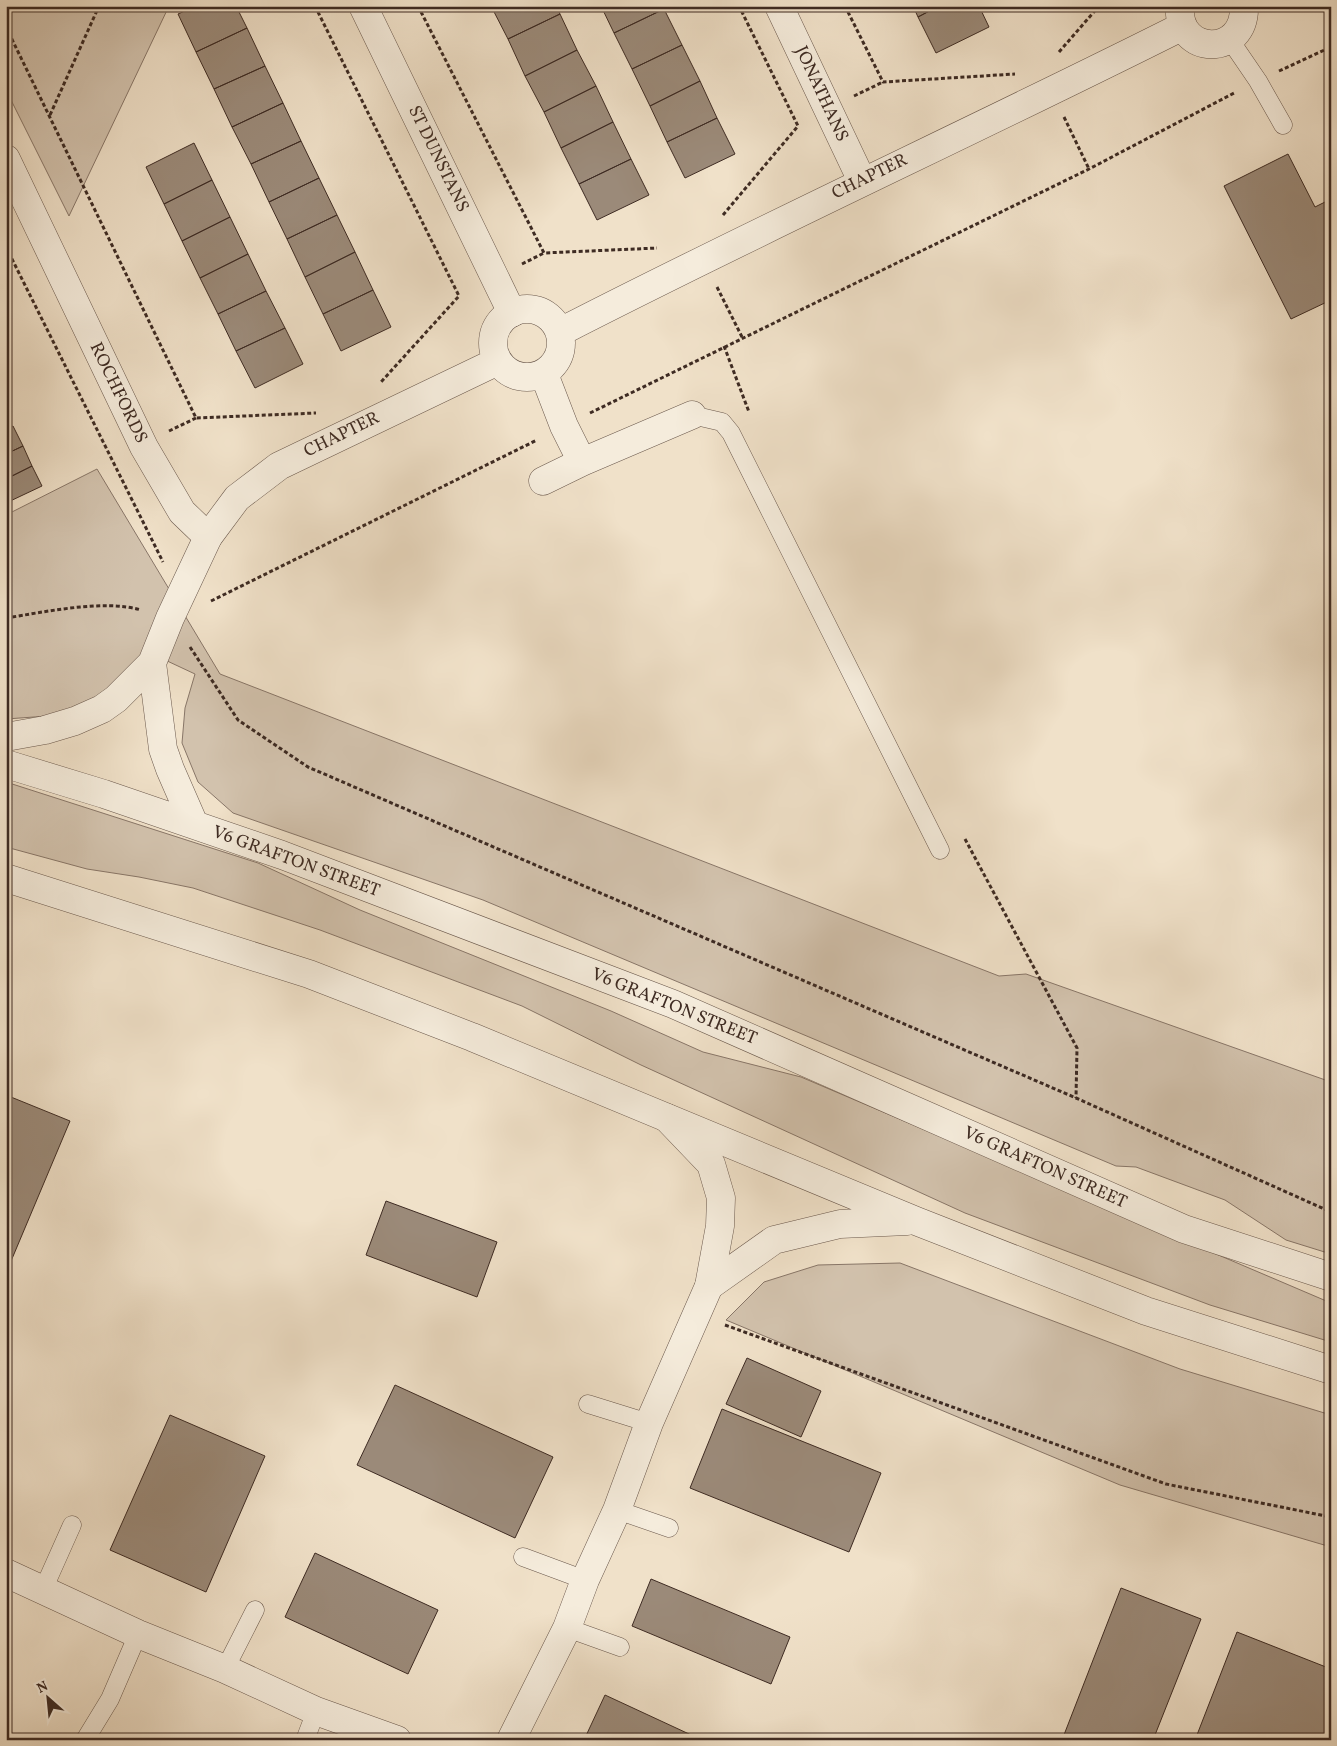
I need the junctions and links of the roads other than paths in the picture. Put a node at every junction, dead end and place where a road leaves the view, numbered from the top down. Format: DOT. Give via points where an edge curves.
graph roads {
  1 [pos="363,6"];
  2 [pos="779,6"];
  3 [pos="1244,6"];
  4 [pos="1181,16"];
  5 [pos="1230,40"];
  6 [pos="1282,125"];
  7 [pos="6,159"];
  8 [pos="862,181"];
  9 [pos="512,313"];
  10 [pos="560,332"];
  11 [pos="498,361"];
  12 [pos="544,374"];
  13 [pos="692,415"];
  14 [pos="582,462"];
  15 [pos="543,481"];
  16 [pos="208,537"];
  17 [pos="152,663"];
  18 [pos="6,737"];
  19 [pos="6,764"];
  20 [pos="194,824"];
  21 [pos="940,850"];
  22 [pos="6,878"];
  23 [pos="667,1118"];
  24 [pos="916,1221"];
  25 [pos="1331,1277"];
  26 [pos="709,1286"];
  27 [pos="1331,1370"];
  28 [pos="588,1404"];
  29 [pos="649,1423"];
  30 [pos="617,1510"];
  31 [pos="72,1524"];
  32 [pos="669,1528"];
  33 [pos="523,1558"];
  34 [pos="6,1573"];
  35 [pos="585,1580"];
  36 [pos="43,1590"];
  37 [pos="255,1610"];
  38 [pos="567,1628"];
  39 [pos="138,1634"];
  40 [pos="620,1647"];
  41 [pos="225,1669"];
  42 [pos="316,1711"];
  43 [pos="84,1740"];
  44 [pos="305,1740"];
  45 [pos="397,1740"];
  46 [pos="511,1740"];
  1 -- 9 [label="street, ST DUNSTANS"];
  2 -- 8 [label="street, JONATHANS"];
  3 -- 5 [label="street" via="1242,25"];
  4 -- 5 [label="street" via="1189,35 1198,42 1209,45"];
  4 -- 8 [label="street, CHAPTER" via="1052,92"];
  5 -- 6 [label="lane"];
  7 -- 16 [label="street, ROCHFORDS" via="142,444 182,512"];
  8 -- 10 [label="street, CHAPTER"];
  9 -- 10 [label="street" via="523,309 545,314"];
  9 -- 11 [label="street" via="500,324 493,340"];
  10 -- 12 [label="street" via="562,341 558,360"];
  11 -- 12 [label="street" via="513,375"];
  11 -- 16 [label="street, CHAPTER" via="279,466 237,498"];
  12 -- 14 [label="street"];
  13 -- 14 [label="street"];
  13 -- 21 [label="lane" via="722,422 731,433"];
  14 -- 15 [label="street"];
  16 -- 17 [label="street"];
  17 -- 18 [label="street" via="102,709 75,721"];
  17 -- 20 [label="street" via="163,749"];
  19 -- 20 [label="street, V6 GRAFTON STREET"];
  20 -- 25 [label="street, V6 GRAFTON STREET" via="673,1004 1184,1229"];
  22 -- 23 [label="street" via="309,974"];
  23 -- 24 [label="street"];
  23 -- 26 [label="street" via="711,1164 721,1198 720,1226"];
  24 -- 26 [label="street" via="840,1224 774,1240"];
  24 -- 27 [label="street" via="1146,1310"];
  26 -- 29 [label="street"];
  28 -- 29 [label="lane"];
  29 -- 30 [label="street"];
  30 -- 32 [label="lane"];
  30 -- 35 [label="street"];
  31 -- 36 [label="lane"];
  33 -- 35 [label="lane"];
  34 -- 36 [label="street"];
  35 -- 38 [label="street"];
  36 -- 39 [label="street"];
  37 -- 41 [label="lane"];
  38 -- 40 [label="lane"];
  38 -- 46 [label="street"];
  39 -- 41 [label="street"];
  39 -- 43 [label="lane" via="110,1699"];
  41 -- 42 [label="street"];
  42 -- 44 [label="lane"];
  42 -- 45 [label="street"];
}
